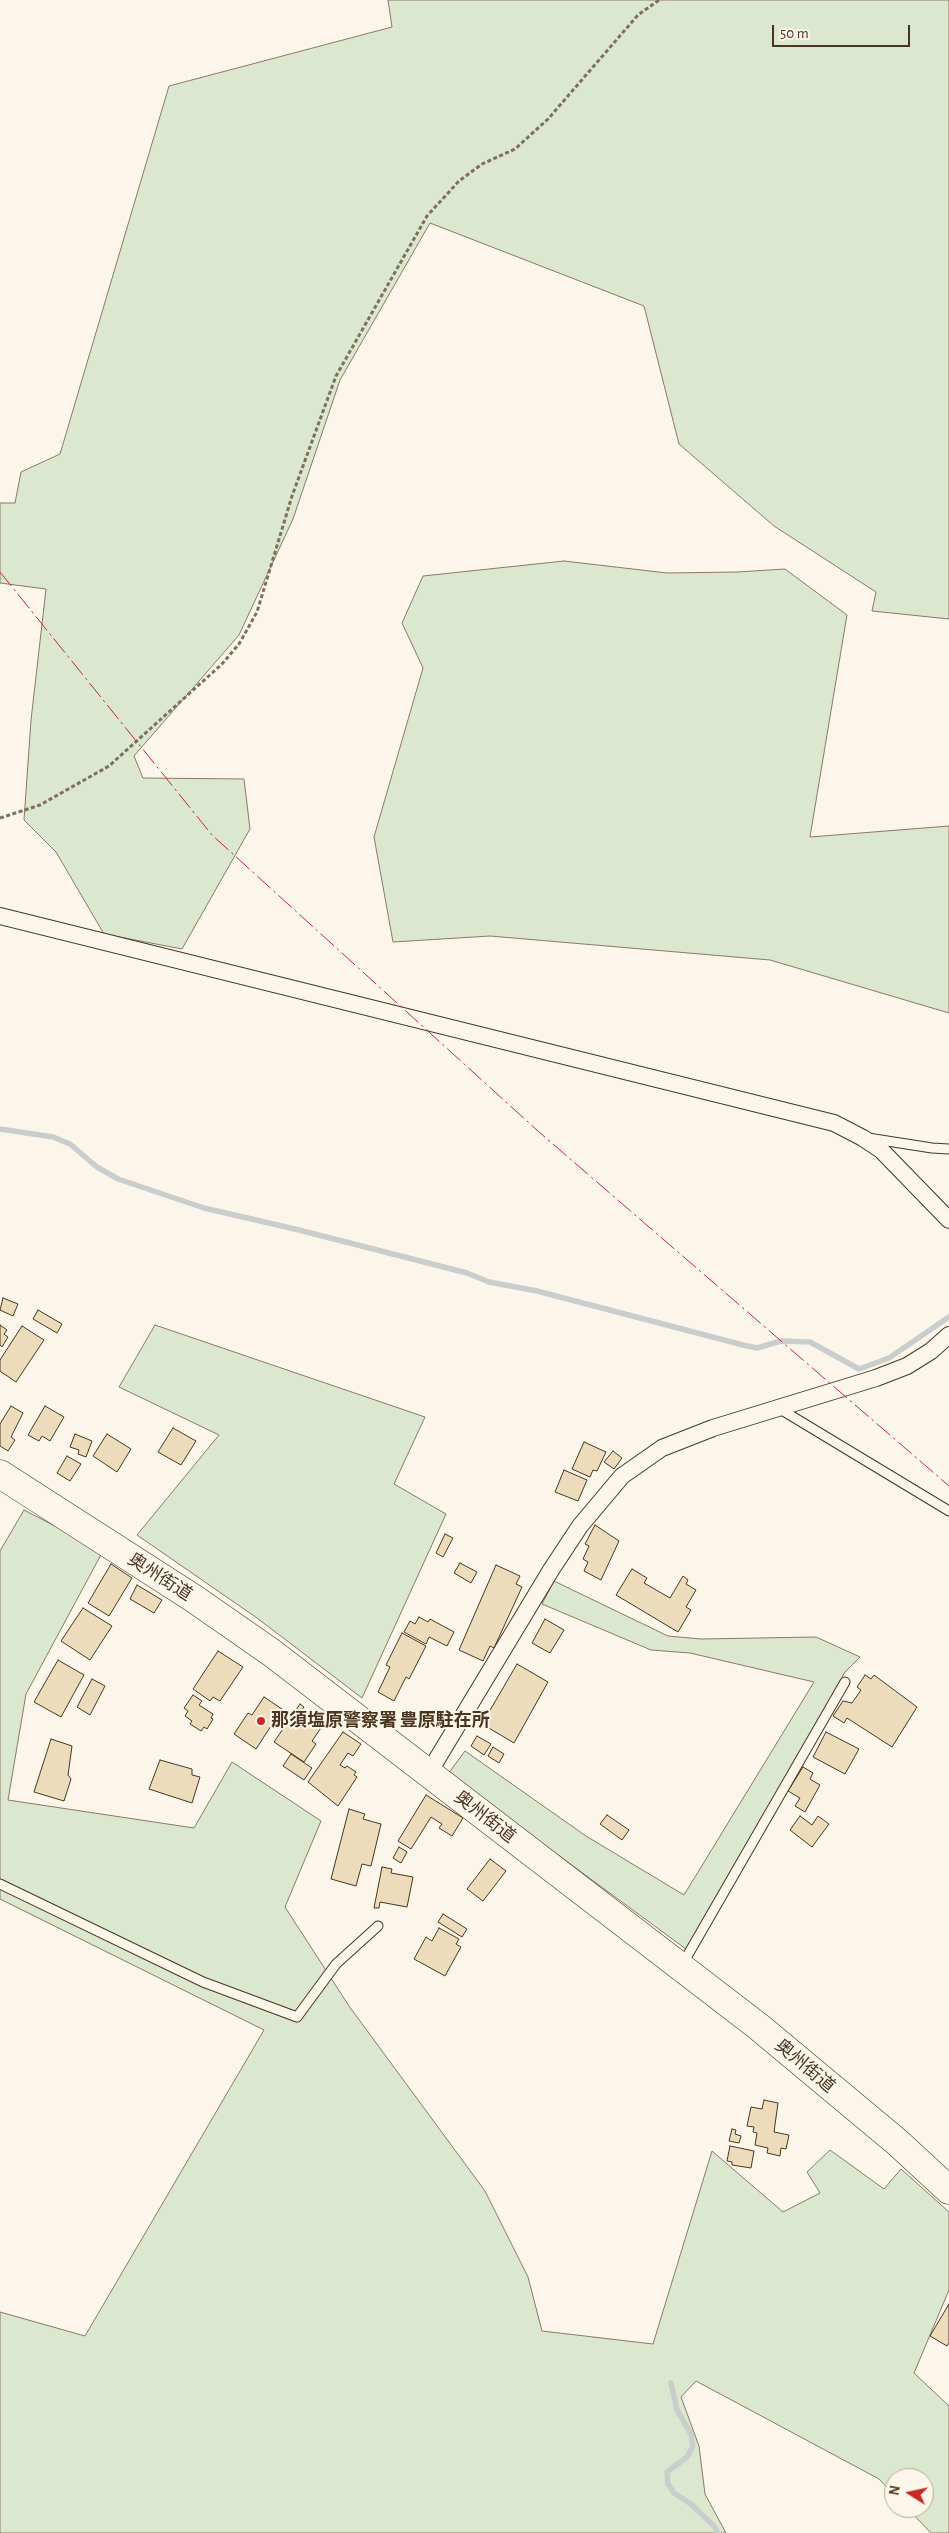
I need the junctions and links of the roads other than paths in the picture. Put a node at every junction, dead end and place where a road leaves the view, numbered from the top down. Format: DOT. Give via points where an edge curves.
graph roads {
  1 [pos="0,916"];
  2 [pos="863,1138"];
  3 [pos="949,1149"];
  4 [pos="949,1220"];
  5 [pos="949,1336"];
  6 [pos="780,1409"];
  7 [pos="0,1474"];
  8 [pos="949,1511"];
  9 [pos="845,1682"];
  10 [pos="428,1774"];
  11 [pos="0,1884"];
  12 [pos="378,1926"];
  13 [pos="681,1968"];
  14 [pos="949,2190"];
  1 -- 2 [label="street" via="778,1108 834,1123"];
  2 -- 3 [label="lane"];
  2 -- 4 [label="street" via="881,1150"];
  5 -- 6 [label="street" via="907,1366"];
  6 -- 8 [label="lane"];
  6 -- 10 [label="street" via="713,1428 662,1448 622,1476 580,1526 556,1562"];
  7 -- 10 [label="highway, 奥州街道" via="272,1653"];
  9 -- 13 [label="lane"];
  10 -- 13 [label="highway, 奥州街道"];
  11 -- 12 [label="lane" via="204,1982 297,2017 336,1964"];
  13 -- 14 [label="highway, 奥州街道" via="759,2027"];
}
